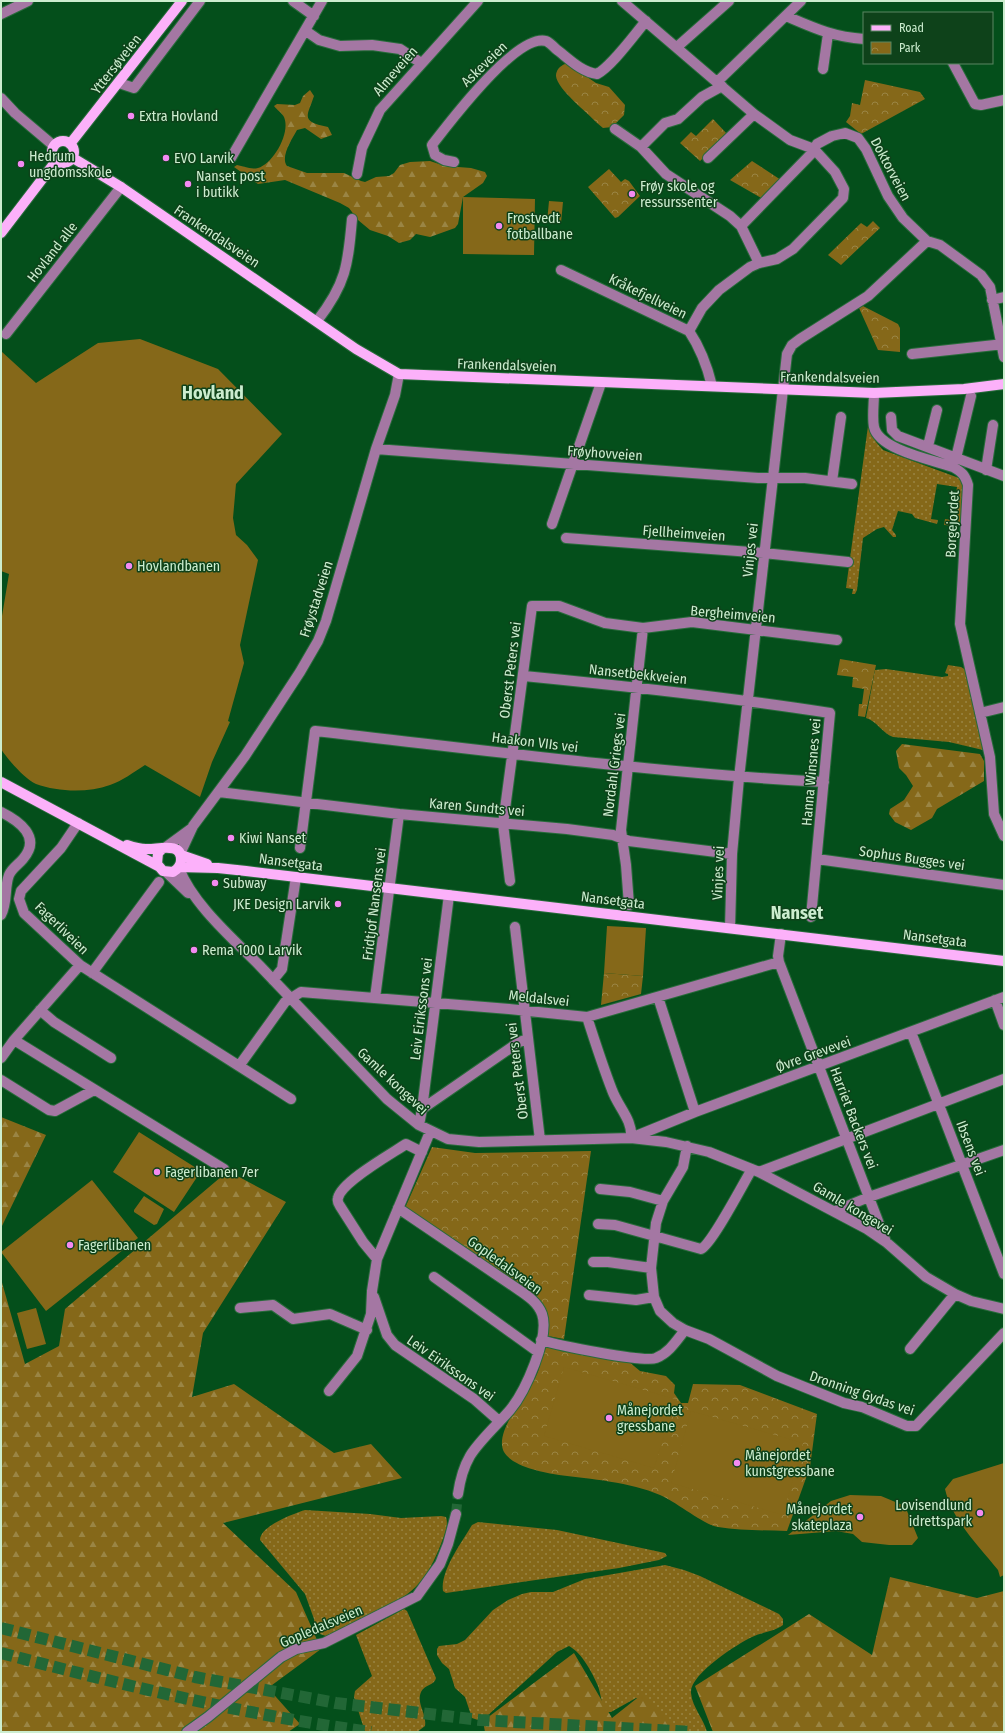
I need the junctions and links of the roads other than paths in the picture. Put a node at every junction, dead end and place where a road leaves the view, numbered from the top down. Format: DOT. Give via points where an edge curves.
graph roads {
  1 [pos="28,1"];
  2 [pos="182,1"];
  3 [pos="200,1"];
  4 [pos="293,1"];
  5 [pos="322,1"];
  6 [pos="478,1"];
  7 [pos="622,1"];
  8 [pos="729,1"];
  9 [pos="801,1"];
  10 [pos="1,14"];
  11 [pos="314,16"];
  12 [pos="786,16"];
  13 [pos="646,21"];
  14 [pos="306,31"];
  15 [pos="828,34"];
  16 [pos="863,39"];
  17 [pos="677,47"];
  18 [pos="421,63"];
  19 [pos="954,64"];
  20 [pos="823,69"];
  21 [pos="118,83"];
  22 [pos="719,84"];
  23 [pos="1,98"];
  24 [pos="1004,100"];
  25 [pos="754,114"];
  26 [pos="615,129"];
  27 [pos="70,144"];
  28 [pos="54,146"];
  29 [pos="641,147"];
  30 [pos="814,149"];
  31 [pos="73,158"];
  32 [pos="232,158"];
  33 [pos="708,158"];
  34 [pos="56,161"];
  35 [pos="454,162"];
  36 [pos="358,174"];
  37 [pos="121,187"];
  38 [pos="352,219"];
  39 [pos="741,226"];
  40 [pos="1,233"];
  41 [pos="927,241"];
  42 [pos="759,263"];
  43 [pos="562,270"];
  44 [pos="1004,297"];
  45 [pos="992,300"];
  46 [pos="317,321"];
  47 [pos="689,331"];
  48 [pos="6,334"];
  49 [pos="1002,344"];
  50 [pos="912,354"];
  51 [pos="1004,357"];
  52 [pos="399,374"];
  53 [pos="601,383"];
  54 [pos="1004,384"];
  55 [pos="712,386"];
  56 [pos="781,390"];
  57 [pos="874,393"];
  58 [pos="971,396"];
  59 [pos="937,410"];
  60 [pos="841,417"];
  61 [pos="891,417"];
  62 [pos="993,426"];
  63 [pos="928,446"];
  64 [pos="376,449"];
  65 [pos="956,458"];
  66 [pos="572,464"];
  67 [pos="986,470"];
  68 [pos="1004,476"];
  69 [pos="772,478"];
  70 [pos="832,481"];
  71 [pos="852,484"];
  72 [pos="552,524"];
  73 [pos="566,538"];
  74 [pos="764,553"];
  75 [pos="848,562"];
  76 [pos="532,606"];
  77 [pos="643,628"];
  78 [pos="756,629"];
  79 [pos="837,640"];
  80 [pos="524,676"];
  81 [pos="637,687"];
  82 [pos="748,700"];
  83 [pos="1004,707"];
  84 [pos="980,713"];
  85 [pos="513,753"];
  86 [pos="627,768"];
  87 [pos="739,778"];
  88 [pos="1,782"];
  89 [pos="824,782"];
  90 [pos="219,792"];
  91 [pos="305,802"];
  92 [pos="1,812"];
  93 [pos="399,814"];
  94 [pos="78,824"];
  95 [pos="503,824"];
  96 [pos="193,826"];
  97 [pos="1004,836"];
  98 [pos="621,838"];
  99 [pos="122,845"];
  100 [pos="165,848"];
  101 [pos="300,848"];
  102 [pos="732,854"];
  103 [pos="180,855"];
  104 [pos="816,859"];
  105 [pos="179,868"];
  106 [pos="218,868"];
  107 [pos="162,869"];
  108 [pos="296,877"];
  109 [pos="510,881"];
  110 [pos="159,882"];
  111 [pos="1004,885"];
  112 [pos="390,888"];
  113 [pos="449,895"];
  114 [pos="195,897"];
  115 [pos="629,905"];
  116 [pos="1,914"];
  117 [pos="811,917"];
  118 [pos="515,927"];
  119 [pos="730,928"];
  120 [pos="780,934"];
  121 [pos="1004,961"];
  122 [pos="779,962"];
  123 [pos="80,965"];
  124 [pos="92,973"];
  125 [pos="273,980"];
  126 [pos="658,997"];
  127 [pos="290,998"];
  128 [pos="375,998"];
  129 [pos="1000,999"];
  130 [pos="436,1004"];
  131 [pos="40,1010"];
  132 [pos="524,1011"];
  133 [pos="592,1016"];
  134 [pos="1004,1025"];
  135 [pos="911,1032"];
  136 [pos="528,1039"];
  137 [pos="14,1040"];
  138 [pos="1,1058"];
  139 [pos="111,1058"];
  140 [pos="239,1066"];
  141 [pos="820,1067"];
  142 [pos="1004,1079"];
  143 [pos="1,1080"];
  144 [pos="94,1090"];
  145 [pos="291,1099"];
  146 [pos="938,1104"];
  147 [pos="422,1108"];
  148 [pos="695,1112"];
  149 [pos="419,1125"];
  150 [pos="430,1132"];
  151 [pos="631,1138"];
  152 [pos="846,1139"];
  153 [pos="540,1140"];
  154 [pos="688,1146"];
  155 [pos="1004,1150"];
  156 [pos="422,1152"];
  157 [pos="962,1164"];
  158 [pos="224,1169"];
  159 [pos="756,1170"];
  160 [pos="600,1190"];
  161 [pos="869,1197"];
  162 [pos="663,1201"];
  163 [pos="398,1208"];
  164 [pos="835,1211"];
  165 [pos="598,1224"];
  166 [pos="654,1235"];
  167 [pos="886,1242"];
  168 [pos="377,1259"];
  169 [pos="593,1262"];
  170 [pos="651,1268"];
  171 [pos="1004,1274"];
  172 [pos="434,1277"];
  173 [pos="372,1291"];
  174 [pos="589,1294"];
  175 [pos="955,1294"];
  176 [pos="654,1297"];
  177 [pos="240,1308"];
  178 [pos="1004,1308"];
  179 [pos="367,1330"];
  180 [pos="685,1330"];
  181 [pos="1004,1333"];
  182 [pos="541,1340"];
  183 [pos="910,1349"];
  184 [pos="538,1352"];
  185 [pos="329,1391"];
  186 [pos="499,1421"];
  187 [pos="458,1494"];
  188 [pos="456,1514"];
  189 [pos="187,1732"];
  1 -- 10 [label="street"];
  2 -- 21 [label="main road, Yttersøveien"];
  3 -- 21 [label="street" via="134,88"];
  4 -- 11 [label="street"];
  5 -- 11 [label="street"];
  6 -- 18 [label="street, Almeveien"];
  7 -- 13 [label="street"];
  8 -- 17 [label="street"];
  9 -- 12 [label="street"];
  11 -- 14 [label="street"];
  12 -- 15 [label="street"];
  12 -- 22 [label="street"];
  13 -- 17 [label="street"];
  13 -- 35 [label="street, Askeveien" via="622,50 597,74 581,68 546,41 534,42 519,49 459,109 432,145 435,155"];
  14 -- 18 [label="street" via="319,40 340,46 372,45 400,49"];
  14 -- 32 [label="street"];
  15 -- 16 [label="street"];
  15 -- 20 [label="street"];
  17 -- 22 [label="street"];
  18 -- 36 [label="street, Almeveien" via="380,110 362,148"];
  19 -- 24 [label="street" via="975,104 981,106"];
  21 -- 27 [label="main road, Yttersøveien"];
  22 -- 25 [label="street"];
  22 -- 29 [label="street" via="678,119 665,123"];
  23 -- 28 [label="street"];
  25 -- 30 [label="street" via="790,140"];
  25 -- 33 [label="street"];
  26 -- 29 [label="street"];
  27 -- 28 [label="main road" via="62,141"];
  27 -- 31 [label="main road" via="74,150"];
  28 -- 34 [label="main road" via="52,154"];
  29 -- 39 [label="street" via="666,174"];
  30 -- 39 [label="street, Doktorveien"];
  30 -- 41 [label="street, Doktorveien" via="822,140 832,136 845,133 858,138 866,149 894,207"];
  30 -- 42 [label="street" via="835,172 844,189 843,198 793,249 777,259"];
  31 -- 34 [label="main road" via="65,163"];
  31 -- 37 [label="main road, Frankendalsveien"];
  34 -- 40 [label="main road"];
  37 -- 46 [label="main road, Frankendalsveien"];
  37 -- 48 [label="street, Hovland alle"];
  38 -- 46 [label="street" via="344,275 334,299"];
  39 -- 42 [label="street"];
  41 -- 45 [label="street, Doktorveien" via="940,245 982,275 990,287"];
  41 -- 56 [label="street, Vinjes vei" via="868,296 792,345 787,354"];
  42 -- 47 [label="street" via="711,298"];
  43 -- 47 [label="street, Kråkefjellveien"];
  44 -- 45 [label="street"];
  45 -- 49 [label="street, Doktorveien"];
  46 -- 52 [label="main road, Frankendalsveien"];
  47 -- 55 [label="street, Kråkefjellveien" via="707,364"];
  49 -- 50 [label="street"];
  49 -- 51 [label="street, Doktorveien"];
  52 -- 53 [label="main road, Frankendalsveien"];
  52 -- 64 [label="street, Frøystadveien" via="395,395"];
  53 -- 55 [label="main road, Frankendalsveien"];
  53 -- 66 [label="street"];
  54 -- 57 [label="main road, Frankendalsveien" via="964,389"];
  55 -- 56 [label="main road, Frankendalsveien"];
  56 -- 57 [label="main road, Frankendalsveien"];
  56 -- 69 [label="street, Vinjes vei"];
  57 -- 84 [label="street, Borgejordet" via="874,428 879,438 888,445 953,467 966,478 968,485 960,624"];
  58 -- 65 [label="street"];
  59 -- 63 [label="street"];
  60 -- 70 [label="street"];
  61 -- 63 [label="street" via="890,426 894,433"];
  62 -- 67 [label="street"];
  63 -- 65 [label="street"];
  64 -- 66 [label="street, Frøyhovveien"];
  64 -- 90 [label="street, Frøystadveien" via="318,641"];
  65 -- 67 [label="street"];
  66 -- 69 [label="street, Frøyhovveien"];
  66 -- 72 [label="street"];
  67 -- 68 [label="street"];
  69 -- 70 [label="street, Frøyhovveien"];
  69 -- 74 [label="street, Vinjes vei"];
  70 -- 71 [label="street, Frøyhovveien"];
  73 -- 74 [label="street, Fjellheimveien"];
  74 -- 75 [label="street, Fjellheimveien"];
  74 -- 78 [label="street, Vinjes vei"];
  76 -- 77 [label="street, Bergheimveien" via="559,606 604,623"];
  76 -- 80 [label="street, Oberst Peters vei"];
  77 -- 78 [label="street, Bergheimveien" via="692,622"];
  77 -- 81 [label="street, Nordahl Griegs vei"];
  78 -- 79 [label="street, Bergheimveien"];
  78 -- 82 [label="street, Vinjes vei"];
  80 -- 81 [label="street, Nansetbekkveien"];
  80 -- 85 [label="street, Oberst Peters vei"];
  81 -- 82 [label="street, Nansetbekkveien"];
  81 -- 86 [label="street, Nordahl Griegs vei"];
  82 -- 87 [label="street, Vinjes vei"];
  82 -- 89 [label="street, Hanna Winsnes vei" via="830,713"];
  83 -- 84 [label="street"];
  84 -- 97 [label="street, Borgejordet" via="990,757 994,814"];
  85 -- 86 [label="street, Haakon VIIs vei"];
  85 -- 91 [label="street, Haakon VIIs vei" via="315,731"];
  85 -- 95 [label="street, Oberst Peters vei"];
  86 -- 87 [label="street, Haakon VIIs vei"];
  86 -- 98 [label="street, Nordahl Griegs vei"];
  87 -- 89 [label="street, Haakon VIIs vei"];
  87 -- 102 [label="street, Vinjes vei"];
  88 -- 94 [label="main road"];
  89 -- 104 [label="street, Hanna Winsnes vei"];
  90 -- 91 [label="street, Karen Sundts vei"];
  90 -- 96 [label="street, Frøystadveien"];
  91 -- 93 [label="street, Karen Sundts vei"];
  91 -- 101 [label="street"];
  92 -- 116 [label="street" via="24,827 29,844 24,858 8,877 6,903"];
  93 -- 95 [label="street, Karen Sundts vei"];
  93 -- 112 [label="street, Fridtjof Nansens vei"];
  94 -- 99 [label="main road"];
  94 -- 123 [label="street, Fagerliveien" via="61,848 25,885 19,899 24,913"];
  95 -- 98 [label="street, Karen Sundts vei" via="559,828"];
  95 -- 109 [label="street, Oberst Peters vei"];
  96 -- 100 [label="street, Frøystadveien"];
  96 -- 103 [label="street, Frøystadveien"];
  98 -- 102 [label="street, Karen Sundts vei"];
  98 -- 115 [label="street, Nordahl Griegs vei"];
  99 -- 100 [label="main road" via="146,849"];
  99 -- 107 [label="main road"];
  100 -- 103 [label="main road" via="176,849"];
  100 -- 107 [label="main road" via="156,858"];
  102 -- 119 [label="street, Vinjes vei"];
  103 -- 105 [label="main road"];
  103 -- 106 [label="main road, Nansetgata"];
  104 -- 111 [label="street, Sophus Bugges vei"];
  104 -- 117 [label="street, Hanna Winsnes vei"];
  105 -- 106 [label="main road, Nansetgata"];
  105 -- 107 [label="main road" via="173,872"];
  105 -- 114 [label="street, Gamle kongevei" via="185,884"];
  106 -- 108 [label="main road, Nansetgata"];
  107 -- 114 [label="street, Gamle kongevei"];
  108 -- 112 [label="main road, Nansetgata"];
  108 -- 125 [label="street" via="282,969"];
  110 -- 124 [label="street, Fagerliveien"];
  112 -- 113 [label="main road, Nansetgata"];
  112 -- 128 [label="street, Fridtjof Nansens vei"];
  113 -- 119 [label="main road, Nansetgata"];
  113 -- 130 [label="street, Leiv Eirikssons vei"];
  114 -- 125 [label="street, Gamle kongevei"];
  118 -- 132 [label="street, Oberst Peters vei"];
  119 -- 120 [label="main road, Nansetgata"];
  120 -- 121 [label="main road, Nansetgata"];
  120 -- 122 [label="street, Harriet Backers vei"];
  122 -- 126 [label="street, Meldalsvei"];
  122 -- 141 [label="street, Harriet Backers vei"];
  123 -- 124 [label="street, Fagerliveien"];
  123 -- 131 [label="street"];
  124 -- 140 [label="street, Fagerliveien"];
  125 -- 127 [label="street, Gamle kongevei"];
  126 -- 133 [label="street, Meldalsvei"];
  126 -- 148 [label="street"];
  127 -- 128 [label="street, Meldalsvei" via="301,992"];
  127 -- 140 [label="street"];
  127 -- 149 [label="street, Gamle kongevei" via="387,1099"];
  128 -- 130 [label="street, Meldalsvei"];
  129 -- 134 [label="street"];
  129 -- 135 [label="street, Øvre Grevevei"];
  130 -- 132 [label="street, Meldalsvei"];
  130 -- 147 [label="street, Leiv Eirikssons vei"];
  131 -- 137 [label="street"];
  131 -- 139 [label="street" via="60,1027"];
  132 -- 133 [label="street, Meldalsvei"];
  132 -- 136 [label="street, Oberst Peters vei"];
  133 -- 151 [label="street" via="613,1093 629,1122"];
  135 -- 141 [label="street, Øvre Grevevei"];
  135 -- 146 [label="street, Ibsens vei"];
  136 -- 147 [label="street"];
  136 -- 153 [label="street, Oberst Peters vei"];
  137 -- 138 [label="street"];
  137 -- 144 [label="street"];
  140 -- 145 [label="street, Fagerliveien"];
  141 -- 148 [label="street, Øvre Grevevei"];
  141 -- 152 [label="street, Harriet Backers vei"];
  142 -- 146 [label="street"];
  143 -- 144 [label="street" via="49,1110 55,1111"];
  144 -- 158 [label="street"];
  146 -- 152 [label="street"];
  146 -- 157 [label="street, Ibsens vei"];
  147 -- 149 [label="street, Leiv Eirikssons vei"];
  148 -- 151 [label="street, Øvre Grevevei"];
  149 -- 150 [label="street, Gamle kongevei"];
  150 -- 153 [label="street, Gamle kongevei" via="464,1142"];
  150 -- 156 [label="street, Leiv Eirikssons vei"];
  151 -- 153 [label="street, Gamle kongevei"];
  151 -- 154 [label="street, Gamle kongevei"];
  152 -- 159 [label="street"];
  152 -- 161 [label="street, Harriet Backers vei"];
  154 -- 159 [label="street, Gamle kongevei"];
  154 -- 162 [label="street, Dronning Gydas vei" via="683,1167"];
  155 -- 157 [label="street"];
  156 -- 163 [label="street, Leiv Eirikssons vei"];
  156 -- 168 [label="street" via="406,1144 349,1182 338,1196 337,1201 362,1242"];
  157 -- 161 [label="street"];
  157 -- 171 [label="street, Ibsens vei"];
  159 -- 164 [label="street, Gamle kongevei"];
  159 -- 166 [label="street" via="705,1247 701,1249"];
  160 -- 162 [label="street" via="630,1192"];
  161 -- 164 [label="street"];
  161 -- 167 [label="street, Harriet Backers vei"];
  162 -- 166 [label="street, Dronning Gydas vei"];
  163 -- 168 [label="street, Leiv Eirikssons vei"];
  163 -- 182 [label="street, Gopledalsveien" via="528,1296 542,1315 544,1327"];
  164 -- 167 [label="street, Gamle kongevei"];
  165 -- 166 [label="street" via="615,1225"];
  166 -- 170 [label="street, Dronning Gydas vei"];
  167 -- 175 [label="street, Gamle kongevei" via="926,1277"];
  168 -- 173 [label="street, Leiv Eirikssons vei"];
  169 -- 170 [label="street"];
  170 -- 176 [label="street, Dronning Gydas vei"];
  172 -- 184 [label="street"];
  173 -- 179 [label="street, Leiv Eirikssons vei"];
  173 -- 186 [label="street, Leiv Eirikssons vei" via="391,1340 401,1350 474,1399"];
  174 -- 176 [label="street" via="636,1300"];
  175 -- 178 [label="street, Gamle kongevei"];
  175 -- 183 [label="street"];
  176 -- 180 [label="street, Dronning Gydas vei" via="660,1311"];
  177 -- 179 [label="street" via="273,1305 293,1319 330,1314"];
  179 -- 185 [label="street, Leiv Eirikssons vei" via="351,1366"];
  180 -- 181 [label="street, Dronning Gydas vei" via="709,1339 777,1376 907,1426 916,1426"];
  180 -- 182 [label="street" via="662,1355 648,1360"];
  182 -- 184 [label="street, Gopledalsveien"];
  184 -- 186 [label="street, Gopledalsveien" via="523,1391"];
  186 -- 187 [label="street, Gopledalsveien" via="471,1455 463,1472"];
  188 -- 189 [label="street, Gopledalsveien" via="440,1564 417,1596 324,1643 296,1649 281,1657"];
}
